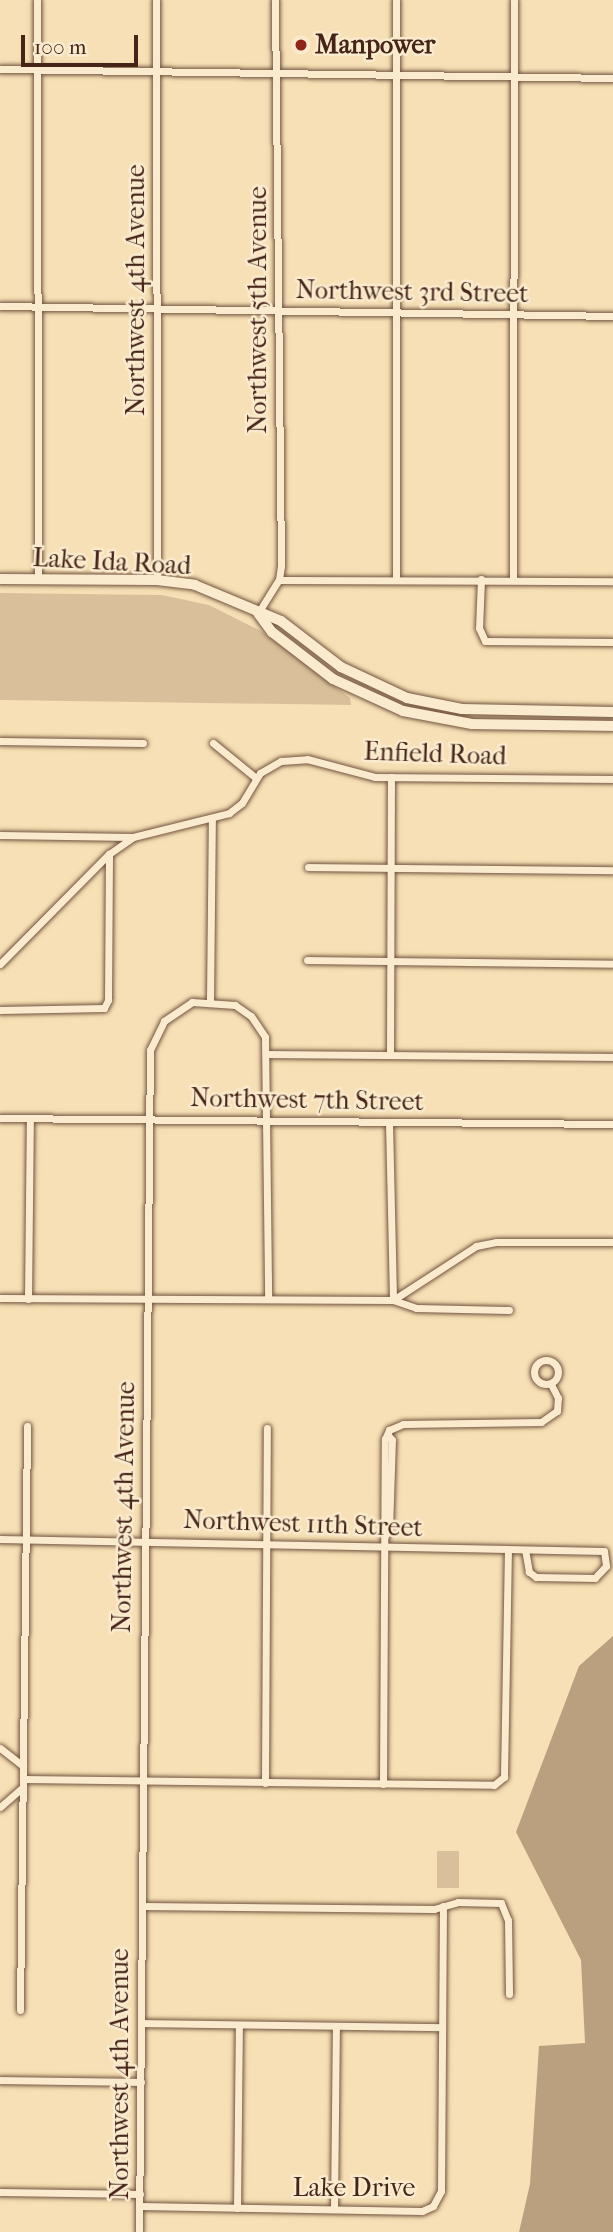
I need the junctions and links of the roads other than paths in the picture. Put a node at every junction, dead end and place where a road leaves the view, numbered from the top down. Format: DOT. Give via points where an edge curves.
graph roads {
  1 [pos="37,0"];
  2 [pos="156,0"];
  3 [pos="275,0"];
  4 [pos="396,0"];
  5 [pos="514,0"];
  6 [pos="0,69"];
  7 [pos="37,69"];
  8 [pos="156,71"];
  9 [pos="277,72"];
  10 [pos="397,75"];
  11 [pos="516,76"];
  12 [pos="613,78"];
  13 [pos="0,306"];
  14 [pos="37,307"];
  15 [pos="157,309"];
  16 [pos="279,311"];
  17 [pos="396,313"];
  18 [pos="515,314"];
  19 [pos="613,316"];
  20 [pos="0,579"];
  21 [pos="38,579"];
  22 [pos="481,579"];
  23 [pos="513,579"];
  24 [pos="157,580"];
  25 [pos="279,580"];
  26 [pos="396,580"];
  27 [pos="613,581"];
  28 [pos="258,613"];
  29 [pos="613,642"];
  30 [pos="484,711"];
  31 [pos="613,712"];
  32 [pos="483,724"];
  33 [pos="613,726"];
  34 [pos="0,741"];
  35 [pos="143,743"];
  36 [pos="213,743"];
  37 [pos="391,777"];
  38 [pos="256,778"];
  39 [pos="613,779"];
  40 [pos="212,818"];
  41 [pos="0,835"];
  42 [pos="133,837"];
  43 [pos="109,854"];
  44 [pos="308,867"];
  45 [pos="392,868"];
  46 [pos="613,870"];
  47 [pos="307,961"];
  48 [pos="391,961"];
  49 [pos="0,964"];
  50 [pos="613,964"];
  51 [pos="210,1000"];
  52 [pos="0,1010"];
  53 [pos="268,1054"];
  54 [pos="390,1055"];
  55 [pos="613,1057"];
  56 [pos="0,1118"];
  57 [pos="30,1118"];
  58 [pos="150,1119"];
  59 [pos="270,1120"];
  60 [pos="389,1122"];
  61 [pos="613,1124"];
  62 [pos="613,1242"];
  63 [pos="0,1298"];
  64 [pos="28,1298"];
  65 [pos="268,1298"];
  66 [pos="148,1300"];
  67 [pos="393,1300"];
  68 [pos="509,1310"];
  69 [pos="551,1384"];
  70 [pos="27,1426"];
  71 [pos="267,1428"];
  72 [pos="0,1539"];
  73 [pos="26,1539"];
  74 [pos="144,1541"];
  75 [pos="266,1542"];
  76 [pos="387,1546"];
  77 [pos="508,1550"];
  78 [pos="525,1550"];
  79 [pos="0,1748"];
  80 [pos="23,1766"];
  81 [pos="23,1779"];
  82 [pos="143,1781"];
  83 [pos="265,1783"];
  84 [pos="383,1784"];
  85 [pos="22,1788"];
  86 [pos="0,1807"];
  87 [pos="142,1906"];
  88 [pos="443,1906"];
  89 [pos="509,1994"];
  90 [pos="20,2010"];
  91 [pos="141,2023"];
  92 [pos="239,2026"];
  93 [pos="336,2027"];
  94 [pos="442,2027"];
  95 [pos="0,2080"];
  96 [pos="141,2082"];
  97 [pos="0,2192"];
  98 [pos="140,2194"];
  99 [pos="140,2206"];
  100 [pos="237,2208"];
  101 [pos="334,2209"];
  102 [pos="139,2232"];
  1 -- 7 [label="street"];
  2 -- 8 [label="street, Northwest 4th Avenue"];
  3 -- 9 [label="street, Northwest 5th Avenue"];
  4 -- 10 [label="street"];
  5 -- 11 [label="street"];
  6 -- 7 [label="street"];
  7 -- 8 [label="street"];
  7 -- 14 [label="street"];
  8 -- 9 [label="street"];
  8 -- 15 [label="street, Northwest 4th Avenue"];
  9 -- 10 [label="street"];
  9 -- 16 [label="street, Northwest 5th Avenue"];
  10 -- 11 [label="street"];
  10 -- 17 [label="street"];
  11 -- 12 [label="street"];
  11 -- 18 [label="street"];
  13 -- 14 [label="street, Northwest 3rd Street"];
  14 -- 15 [label="street, Northwest 3rd Street"];
  14 -- 21 [label="street"];
  15 -- 16 [label="street, Northwest 3rd Street"];
  15 -- 24 [label="street, Northwest 4th Avenue"];
  16 -- 17 [label="street, Northwest 3rd Street"];
  16 -- 25 [label="street, Northwest 5th Avenue"];
  17 -- 18 [label="street, Northwest 3rd Street"];
  17 -- 26 [label="street"];
  18 -- 19 [label="street, Northwest 3rd Street"];
  18 -- 23 [label="street"];
  20 -- 21 [label="street, Lake Ida Road"];
  21 -- 24 [label="street, Lake Ida Road"];
  22 -- 23 [label="street"];
  22 -- 26 [label="street"];
  22 -- 29 [label="street" via="478,628 485,641"];
  23 -- 27 [label="street"];
  24 -- 28 [label="street, Lake Ida Road" via="207,588"];
  25 -- 26 [label="street"];
  25 -- 28 [label="street"];
  28 -- 30 [label="street, Lake Ida Road" via="281,621 327,658 372,684 424,703"];
  28 -- 32 [label="street, Lake Ida Road" via="304,658 348,688 421,716"];
  30 -- 31 [label="street, Lake Ida Road"];
  30 -- 32 [label="street"];
  32 -- 33 [label="street, Lake Ida Road"];
  34 -- 35 [label="street"];
  36 -- 38 [label="street"];
  37 -- 38 [label="street, Enfield Road" via="292,759 270,766"];
  37 -- 39 [label="street, Enfield Road"];
  37 -- 45 [label="street"];
  38 -- 40 [label="street, Enfield Road" via="238,807"];
  40 -- 42 [label="street, Enfield Road"];
  40 -- 51 [label="street"];
  41 -- 42 [label="street"];
  42 -- 43 [label="street, Enfield Road"];
  43 -- 49 [label="street, Enfield Road"];
  43 -- 52 [label="street" via="108,1000 104,1008"];
  44 -- 45 [label="street"];
  45 -- 46 [label="street"];
  45 -- 48 [label="street"];
  47 -- 48 [label="street"];
  48 -- 50 [label="street"];
  48 -- 54 [label="street"];
  51 -- 53 [label="street" via="235,1005 251,1016 265,1037"];
  51 -- 58 [label="street, Northwest 4th Avenue" via="177,1009 156,1032 150,1050"];
  53 -- 54 [label="street"];
  53 -- 59 [label="street"];
  54 -- 55 [label="street"];
  56 -- 57 [label="street, Northwest 7th Street"];
  57 -- 58 [label="street, Northwest 7th Street"];
  57 -- 64 [label="street"];
  58 -- 59 [label="street, Northwest 7th Street"];
  58 -- 66 [label="street, Northwest 4th Avenue"];
  59 -- 60 [label="street, Northwest 7th Street"];
  59 -- 65 [label="street"];
  60 -- 61 [label="street, Northwest 7th Street"];
  60 -- 67 [label="street"];
  62 -- 67 [label="street" via="476,1246"];
  63 -- 64 [label="street"];
  64 -- 66 [label="street"];
  65 -- 66 [label="street"];
  65 -- 67 [label="street"];
  66 -- 74 [label="street, Northwest 4th Avenue"];
  67 -- 68 [label="street" via="416,1308"];
  69 -- 76 [label="street" via="558,1398 557,1411 541,1422 403,1424 388,1434 382,1529"];
  70 -- 73 [label="street"];
  71 -- 75 [label="street"];
  72 -- 73 [label="street, Northwest 11th Street"];
  73 -- 74 [label="street, Northwest 11th Street"];
  73 -- 80 [label="street"];
  74 -- 75 [label="street, Northwest 11th Street"];
  74 -- 82 [label="street, Northwest 4th Avenue"];
  75 -- 76 [label="street, Northwest 11th Street"];
  75 -- 83 [label="street"];
  76 -- 77 [label="street, Northwest 11th Street"];
  76 -- 84 [label="street"];
  77 -- 78 [label="street, Northwest 11th Street"];
  77 -- 84 [label="street" via="504,1777 494,1786"];
  78 -- 78 [label="street, Northwest 11th Street" via="529,1572 537,1577 589,1578 605,1571 604,1551"];
  79 -- 80 [label="street"];
  80 -- 81 [label="street"];
  81 -- 82 [label="street"];
  81 -- 85 [label="street"];
  82 -- 83 [label="street"];
  82 -- 87 [label="street, Northwest 4th Avenue"];
  83 -- 84 [label="street"];
  85 -- 86 [label="street"];
  85 -- 90 [label="street"];
  87 -- 88 [label="street"];
  87 -- 91 [label="street, Northwest 4th Avenue"];
  88 -- 89 [label="street" via="502,1903 508,1920"];
  88 -- 94 [label="street, Lake Drive"];
  91 -- 92 [label="street"];
  91 -- 96 [label="street, Northwest 4th Avenue"];
  92 -- 93 [label="street"];
  92 -- 100 [label="street"];
  93 -- 94 [label="street"];
  93 -- 101 [label="street"];
  94 -- 101 [label="street, Lake Drive" via="437,2202 422,2210"];
  95 -- 96 [label="street"];
  96 -- 98 [label="street, Northwest 4th Avenue"];
  97 -- 98 [label="street"];
  98 -- 99 [label="street, Northwest 4th Avenue"];
  99 -- 100 [label="street, Lake Drive"];
  99 -- 102 [label="street, Northwest 4th Avenue"];
  100 -- 101 [label="street, Lake Drive"];
}
